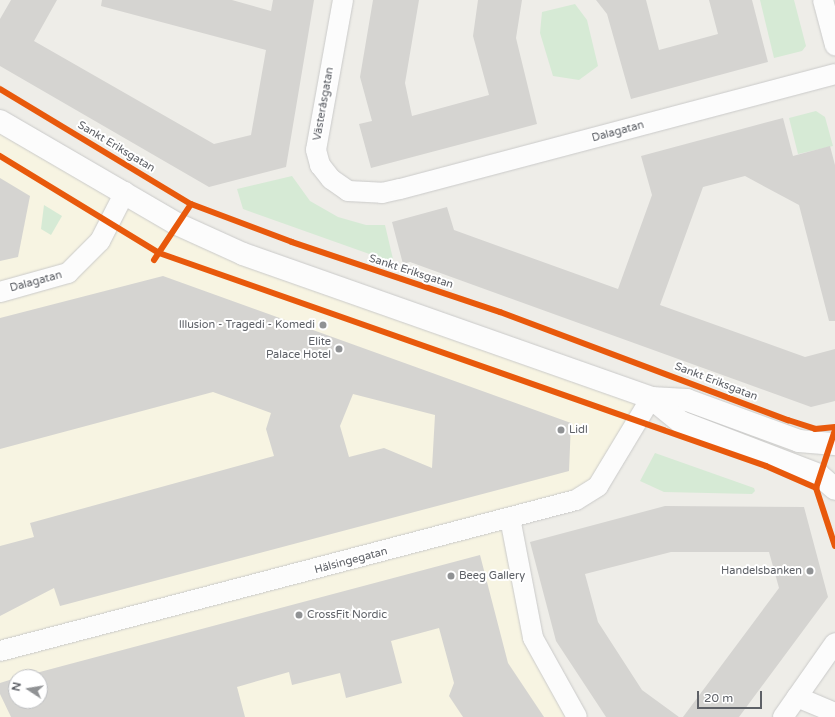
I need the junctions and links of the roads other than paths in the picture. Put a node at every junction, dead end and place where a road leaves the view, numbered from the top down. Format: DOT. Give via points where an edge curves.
graph roads {
  1 [pos="343,0"];
  2 [pos="829,6"];
  3 [pos="835,45"];
  4 [pos="835,74"];
  5 [pos="0,121"];
  6 [pos="400,189"];
  7 [pos="125,192"];
  8 [pos="0,292"];
  9 [pos="651,398"];
  10 [pos="835,444"];
  11 [pos="835,489"];
  12 [pos="510,518"];
  13 [pos="834,647"];
  14 [pos="0,651"];
  15 [pos="798,697"];
  16 [pos="835,713"];
  17 [pos="577,717"];
  18 [pos="783,717"];
  1 -- 6 [label="street, Västeråsgatan" via="318,131 318,158 331,179 348,191 382,193"];
  2 -- 3 [label="street"];
  4 -- 6 [label="street, Dalagatan"];
  5 -- 7 [label="main road"];
  7 -- 8 [label="street, Dalagatan" via="100,241 68,273"];
  7 -- 9 [label="main road" via="178,224 243,254"];
  9 -- 10 [label="main road" via="687,400 799,441"];
  9 -- 11 [label="main road" via="681,422 819,475"];
  9 -- 12 [label="street, Hälsingegatan" via="598,486 576,500"];
  12 -- 14 [label="street, Hälsingegatan"];
  12 -- 17 [label="street" via="533,638"];
  13 -- 15 [label="street"];
  15 -- 16 [label="street"];
  15 -- 18 [label="street"];
}
